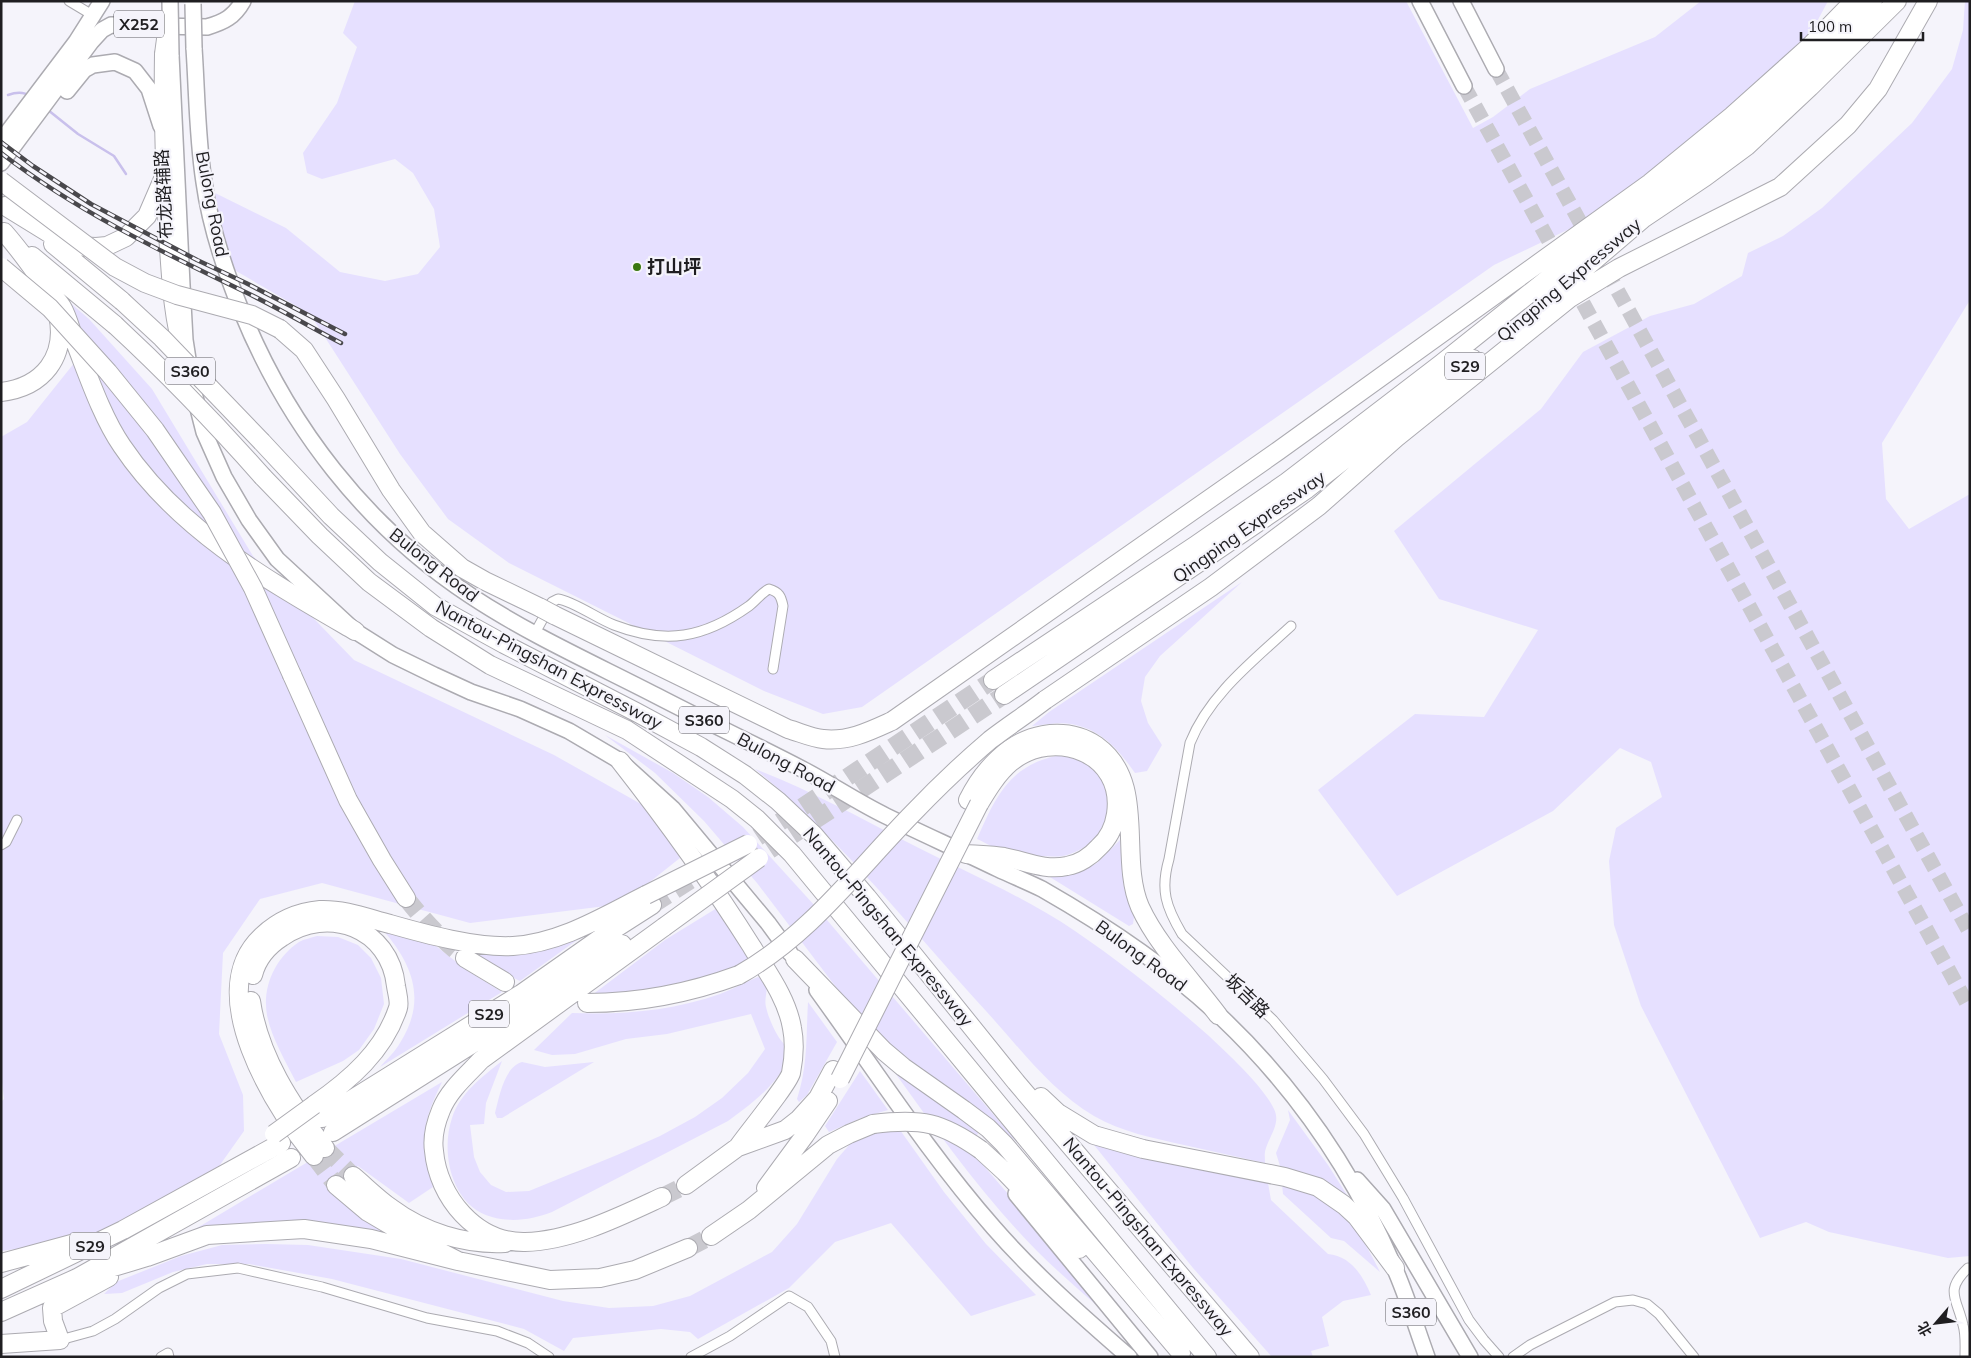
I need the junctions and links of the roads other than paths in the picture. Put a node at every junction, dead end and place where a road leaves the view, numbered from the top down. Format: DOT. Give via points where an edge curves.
graph roads {
  1 [pos="69,1"];
  2 [pos="102,1"];
  3 [pos="169,1"];
  4 [pos="243,1"];
  5 [pos="1420,1"];
  6 [pos="1461,1"];
  7 [pos="1854,1"];
  8 [pos="1873,1"];
  9 [pos="1897,1"];
  10 [pos="1928,1"];
  11 [pos="194,2"];
  12 [pos="94,16"];
  13 [pos="130,24"];
  14 [pos="166,55"];
  15 [pos="1496,69"];
  16 [pos="1464,86"];
  17 [pos="54,90"];
  18 [pos="161,126"];
  19 [pos="24,130"];
  20 [pos="1,141"];
  21 [pos="2,160"];
  22 [pos="163,179"];
  23 [pos="1,181"];
  24 [pos="3,205"];
  25 [pos="2,231"];
  26 [pos="1,267"];
  27 [pos="46,287"];
  28 [pos="192,385"];
  29 [pos="1,392"];
  30 [pos="1290,626"];
  31 [pos="355,631"];
  32 [pos="535,633"];
  33 [pos="773,669"];
  34 [pos="993,680"];
  35 [pos="1004,695"];
  36 [pos="620,761"];
  37 [pos="973,802"];
  38 [pos="17,820"];
  39 [pos="748,844"];
  40 [pos="1,845"];
  41 [pos="966,854"];
  42 [pos="758,858"];
  43 [pos="406,898"];
  44 [pos="655,911"];
  45 [pos="465,958"];
  46 [pos="795,960"];
  47 [pos="505,982"];
  48 [pos="587,1003"];
  49 [pos="1218,1014"];
  50 [pos="982,1039"];
  51 [pos="837,1075"];
  52 [pos="323,1118"];
  53 [pos="282,1145"];
  54 [pos="738,1147"];
  55 [pos="981,1150"];
  56 [pos="1333,1152"];
  57 [pos="352,1176"];
  58 [pos="336,1185"];
  59 [pos="686,1185"];
  60 [pos="662,1197"];
  61 [pos="750,1210"];
  62 [pos="122,1230"];
  63 [pos="711,1236"];
  64 [pos="525,1242"];
  65 [pos="688,1248"];
  66 [pos="147,1257"];
  67 [pos="458,1261"];
  68 [pos="1,1263"];
  69 [pos="1395,1268"];
  70 [pos="1968,1268"];
  71 [pos="77,1278"];
  72 [pos="1,1289"];
  73 [pos="1,1312"];
  74 [pos="60,1340"];
  75 [pos="1,1344"];
  76 [pos="1183,1355"];
  77 [pos="161,1357"];
  78 [pos="168,1357"];
  79 [pos="549,1357"];
  80 [pos="691,1357"];
  81 [pos="835,1357"];
  82 [pos="1129,1357"];
  83 [pos="1150,1357"];
  84 [pos="1207,1357"];
  85 [pos="1250,1357"];
  86 [pos="1427,1357"];
  87 [pos="1470,1357"];
  88 [pos="1499,1357"];
  89 [pos="1513,1357"];
  90 [pos="1694,1357"];
  91 [pos="1965,1357"];
  1 -- 12 [label="street"];
  2 -- 12 [label="main road, X252"];
  3 -- 14 [label="main road, S360, bridge"];
  4 -- 13 [label="main road, X252" via="234,15 207,27"];
  5 -- 16 [label="main road"];
  6 -- 15 [label="main road"];
  7 -- 23 [label="highway, bridge" via="1809,47 1732,116 1650,183 1278,451 892,721 849,738 823,739 788,729 462,568 422,533 408,516 304,350 280,329 252,315 146,284 115,267"];
  8 -- 34 [label="highway, Qingping Expressway / S29" via="1734,135 1635,209 1441,364 1287,482"];
  9 -- 35 [label="highway, Qingping Expressway / S29" via="1747,146 1644,218 1535,311 1307,489"];
  10 -- 48 [label="highway, bridge" via="1878,89 1848,126 1780,187 1619,268 1570,298 1396,438 1319,506 1211,587 990,740 912,814 827,905 758,964 739,975 687,992 637,1001"];
  11 -- 32 [label="main road, Bulong Road / S360, bridge" via="194,48 204,181 219,253 255,344 281,394 306,434 370,513 442,576"];
  12 -- 13 [label="main road" via="115,18"];
  12 -- 17 [label="main road, X252"];
  13 -- 17 [label="main road, X252" via="111,25 102,30"];
  14 -- 18 [label="main road, 布龙路辅路"];
  14 -- 28 [label="main road, Bulong Road / S360"];
  17 -- 18 [label="main road" via="93,65 115,62 135,71 149,89"];
  17 -- 19 [label="main road"];
  17 -- 19 [label="main road, X252"];
  18 -- 22 [label="main road, 布龙路辅路"];
  19 -- 20 [label="main road, X252"];
  19 -- 21 [label="main road, X252"];
  22 -- 24 [label="highway" via="147,216 126,237 106,246 65,243"];
  22 -- 28 [label="main road, 布龙路辅路" via="173,318"];
  24 -- 50 [label="highway, Nantou-Pingshan Expressway, bridge" via="122,301 169,345 338,523 435,606 701,747 778,801 814,835 862,890"];
  25 -- 27 [label="highway"];
  25 -- 84 [label="highway, Nantou-Pingshan Expressway, bridge" via="157,364 320,536 369,582 430,628 490,665 627,730 732,798 757,819 792,854"];
  26 -- 43 [label="highway, bridge" via="50,308 108,372 155,430 212,513 254,588 348,800"];
  27 -- 29 [label="highway" via="57,310 61,330 58,348 50,366 36,380 17,390"];
  27 -- 31 [label="highway" via="62,307 97,398 121,445 154,488 197,528 241,562"];
  28 -- 31 [label="main road, Bulong Road / S360" via="204,432 224,477 249,520 277,559"];
  30 -- 88 [label="street, 坂吉路" via="1233,680 1194,732 1164,876 1168,904 1182,934 1273,1020 1364,1134 1403,1198 1469,1320"];
  31 -- 36 [label="main road, Bulong Road / S360" via="393,655 471,692 520,709"];
  32 -- 33 [label="street" via="552,602 558,599 612,625 640,634 678,636 702,631 728,620 769,589 777,592 783,606"];
  32 -- 41 [label="main road, Bulong Road / S360" via="803,769 879,813"];
  36 -- 46 [label="main road, Bulong Road / S360" via="673,809"];
  36 -- 54 [label="highway" via="664,817 736,922 773,981 792,1027 794,1053 790,1076"];
  37 -- 41 [label="highway" via="1012,762 1039,749 1063,745 1086,753 1107,771 1114,786 1117,806 1106,840 1093,854 1069,866 1054,868 1005,857"];
  37 -- 49 [label="highway" via="976,784 988,769 1006,752 1028,740 1051,734 1073,735 1104,751 1115,765 1126,792 1131,870 1140,904 1154,931"];
  37 -- 51 [label="highway"];
  38 -- 40 [label="street" via="6,842"];
  39 -- 44 [label="highway, bridge"];
  41 -- 49 [label="main road, Bulong Road / S360" via="1040,888 1096,923 1154,961"];
  42 -- 44 [label="highway, bridge"];
  44 -- 52 [label="highway, S29"];
  44 -- 52 [label="highway" via="594,922 556,937 512,946 470,943 348,912 320,910 296,915 274,925 257,941 244,964 238,993 243,1025 273,1097 298,1136 320,1152 269,1061 254,1019 249,989 256,965 271,944 294,928 315,922 341,923 366,933 383,950 395,974 398,1006 386,1036 369,1059 335,1090"];
  44 -- 64 [label="highway" via="481,1060 442,1108 433,1150 449,1197 477,1227 509,1240"];
  45 -- 47 [label="highway"];
  46 -- 76 [label="highway" via="884,1051 988,1128 1004,1144"];
  46 -- 82 [label="main road, Bulong Road / S360" via="961,1189 995,1230 1032,1269"];
  49 -- 56 [label="main road, Bulong Road / S360" via="1277,1076"];
  50 -- 69 [label="highway" via="1058,1112 1094,1135 1143,1149 1285,1177 1318,1187 1357,1217"];
  50 -- 85 [label="highway, Nantou-Pingshan Expressway"];
  51 -- 54 [label="highway" via="799,1119 784,1130"];
  51 -- 61 [label="highway" via="805,1135"];
  52 -- 53 [label="highway, bridge"];
  53 -- 62 [label="highway, S29"];
  53 -- 71 [label="highway, S29"];
  54 -- 59 [label="highway"];
  55 -- 61 [label="highway, bridge" via="957,1133 938,1125 917,1122 873,1124 828,1145"];
  55 -- 76 [label="highway"];
  55 -- 83 [label="main road"];
  56 -- 69 [label="main road, Bulong Road / S360"];
  56 -- 87 [label="main road" via="1383,1210"];
  57 -- 64 [label="highway" via="391,1208 414,1223 437,1232 479,1242"];
  58 -- 67 [label="highway" via="368,1212"];
  60 -- 64 [label="highway" via="566,1236"];
  61 -- 63 [label="highway"];
  62 -- 68 [label="highway"];
  62 -- 72 [label="highway, S29"];
  65 -- 67 [label="highway" via="634,1270 600,1278 550,1280"];
  66 -- 67 [label="highway" via="208,1235 304,1229 371,1239"];
  66 -- 71 [label="highway"];
  66 -- 74 [label="highway" via="52,1308"];
  69 -- 86 [label="main road, Bulong Road / S360"];
  70 -- 91 [label="street" via="1953,1290 1963,1324"];
  71 -- 73 [label="highway, S29"];
  74 -- 75 [label="highway"];
  74 -- 79 [label="street" via="93,1331 115,1320 159,1288 188,1274 238,1268 322,1287 427,1318 497,1331 528,1343"];
  77 -- 78 [label="street" via="168,1353"];
  80 -- 81 [label="street" via="730,1336 789,1296 808,1307 831,1341"];
  89 -- 90 [label="street" via="1615,1302 1633,1300 1647,1304 1659,1314"];
}
